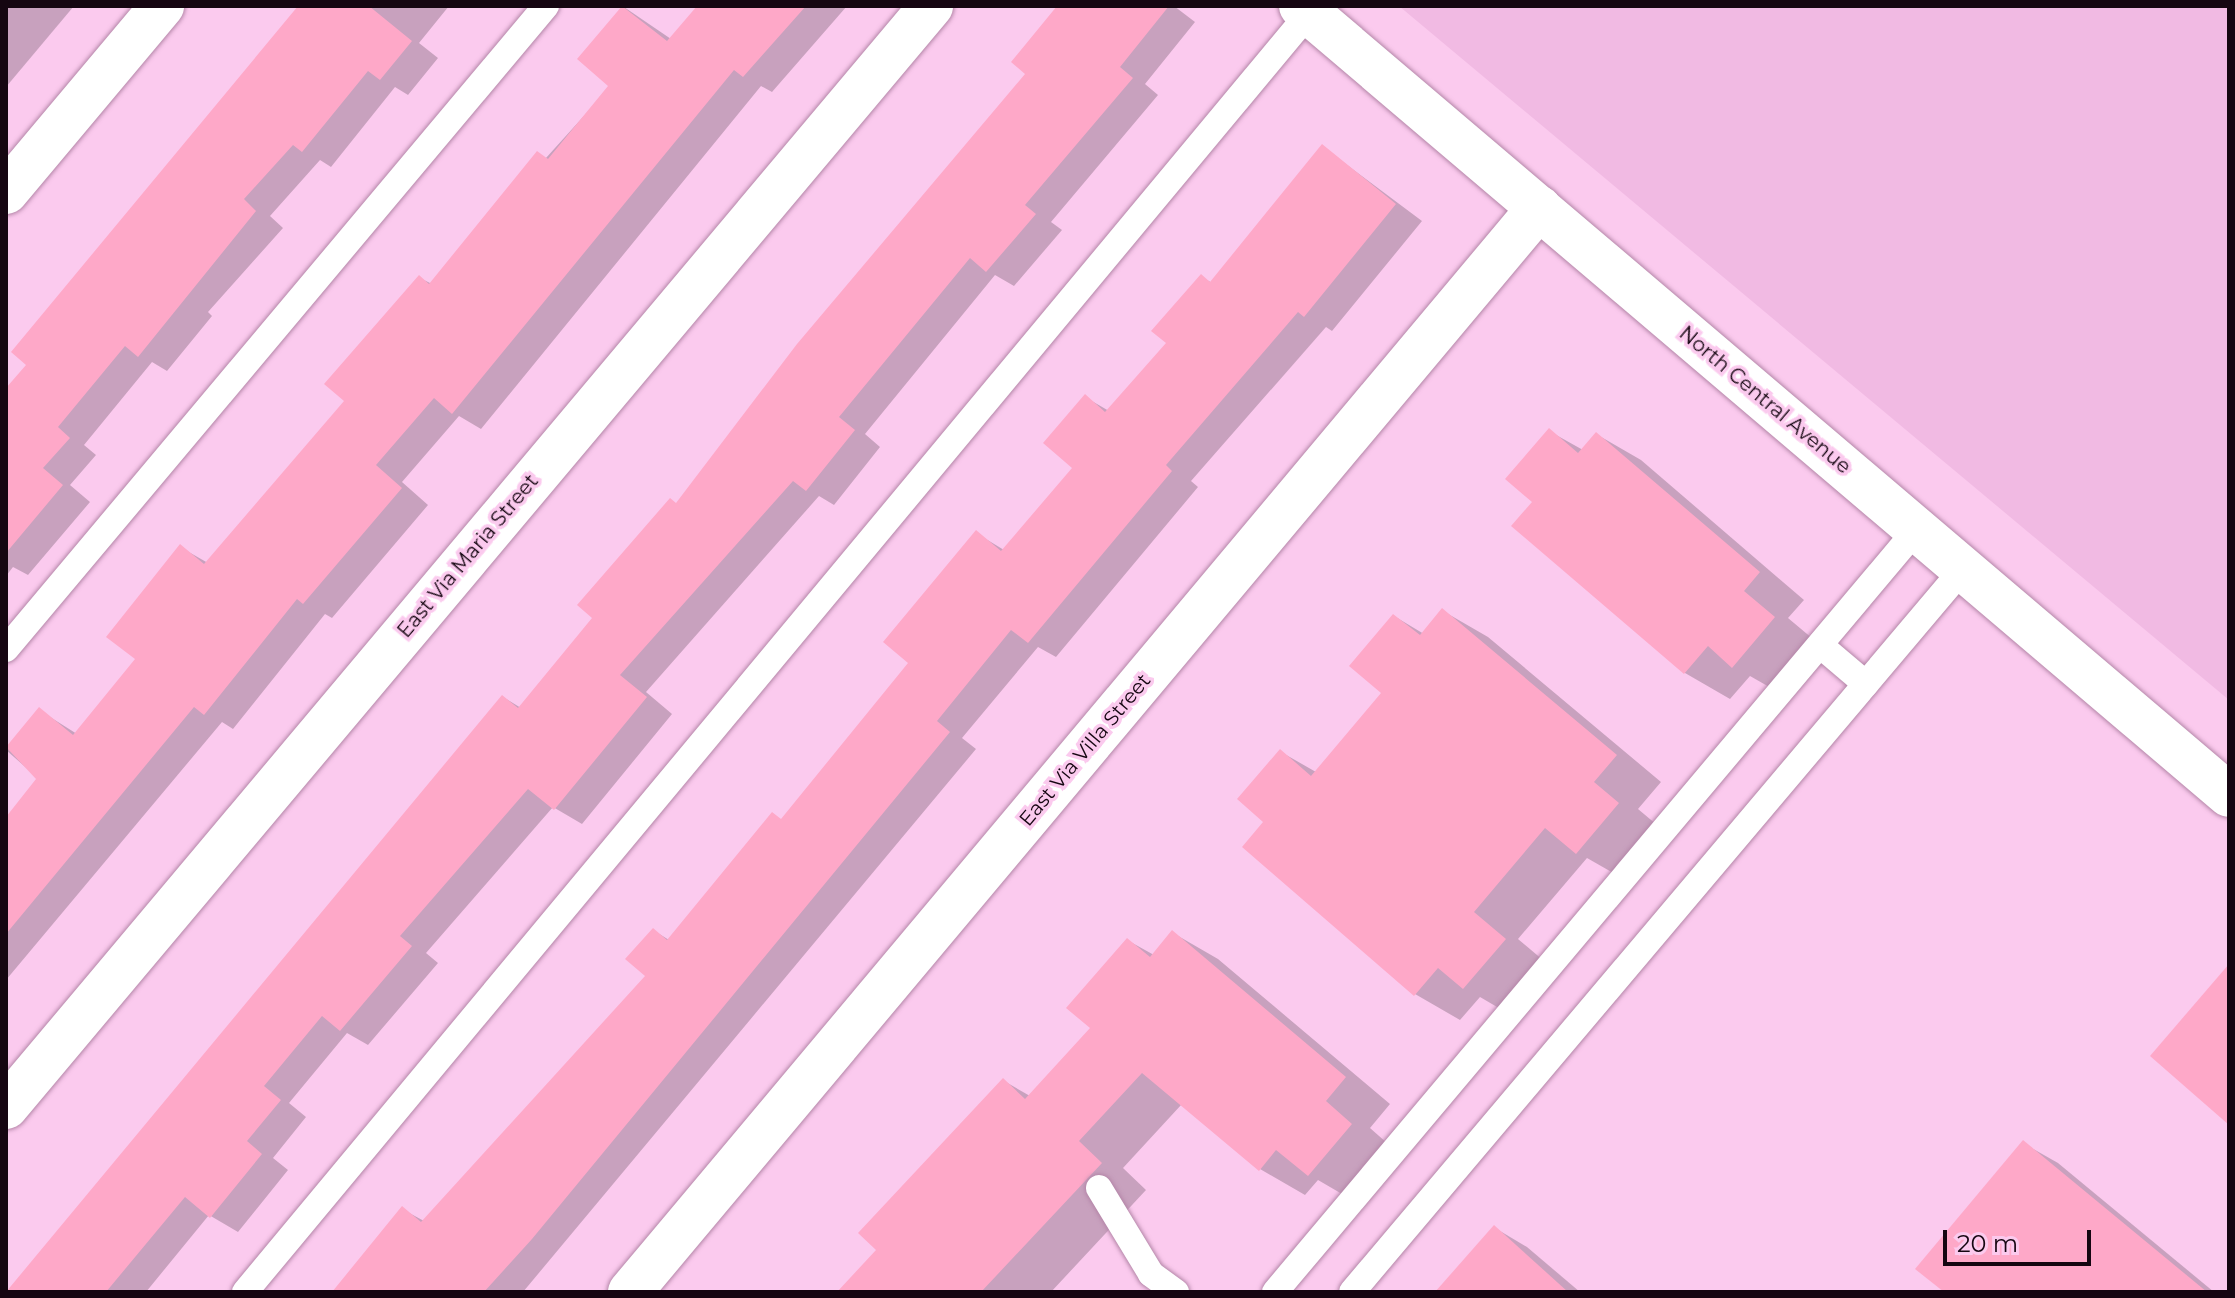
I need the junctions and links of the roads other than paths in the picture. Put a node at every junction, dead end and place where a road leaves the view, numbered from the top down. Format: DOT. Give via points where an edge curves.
graph roads {
  1 [pos="162,6"];
  2 [pos="546,6"];
  3 [pos="931,6"];
  4 [pos="1305,10"];
  5 [pos="6,192"];
  6 [pos="1539,208"];
  7 [pos="1917,529"];
  8 [pos="1963,569"];
  9 [pos="1820,645"];
  10 [pos="6,649"];
  11 [pos="1866,684"];
  12 [pos="2229,795"];
  13 [pos="6,1107"];
  14 [pos="1099,1188"];
  15 [pos="245,1292"];
  16 [pos="630,1292"];
  17 [pos="1176,1292"];
  18 [pos="1275,1292"];
  19 [pos="1352,1292"];
  1 -- 5 [label="street"];
  2 -- 10 [label="lane"];
  3 -- 13 [label="street, East Via Maria Street"];
  4 -- 6 [label="street, North Central Avenue"];
  4 -- 15 [label="lane"];
  6 -- 7 [label="street, North Central Avenue"];
  6 -- 16 [label="street, East Via Villa Street"];
  7 -- 8 [label="street, North Central Avenue"];
  7 -- 9 [label="lane"];
  8 -- 11 [label="lane"];
  8 -- 12 [label="street, North Central Avenue"];
  9 -- 11 [label="lane"];
  9 -- 18 [label="lane"];
  11 -- 19 [label="lane"];
  14 -- 17 [label="lane" via="1151,1274"];
}
